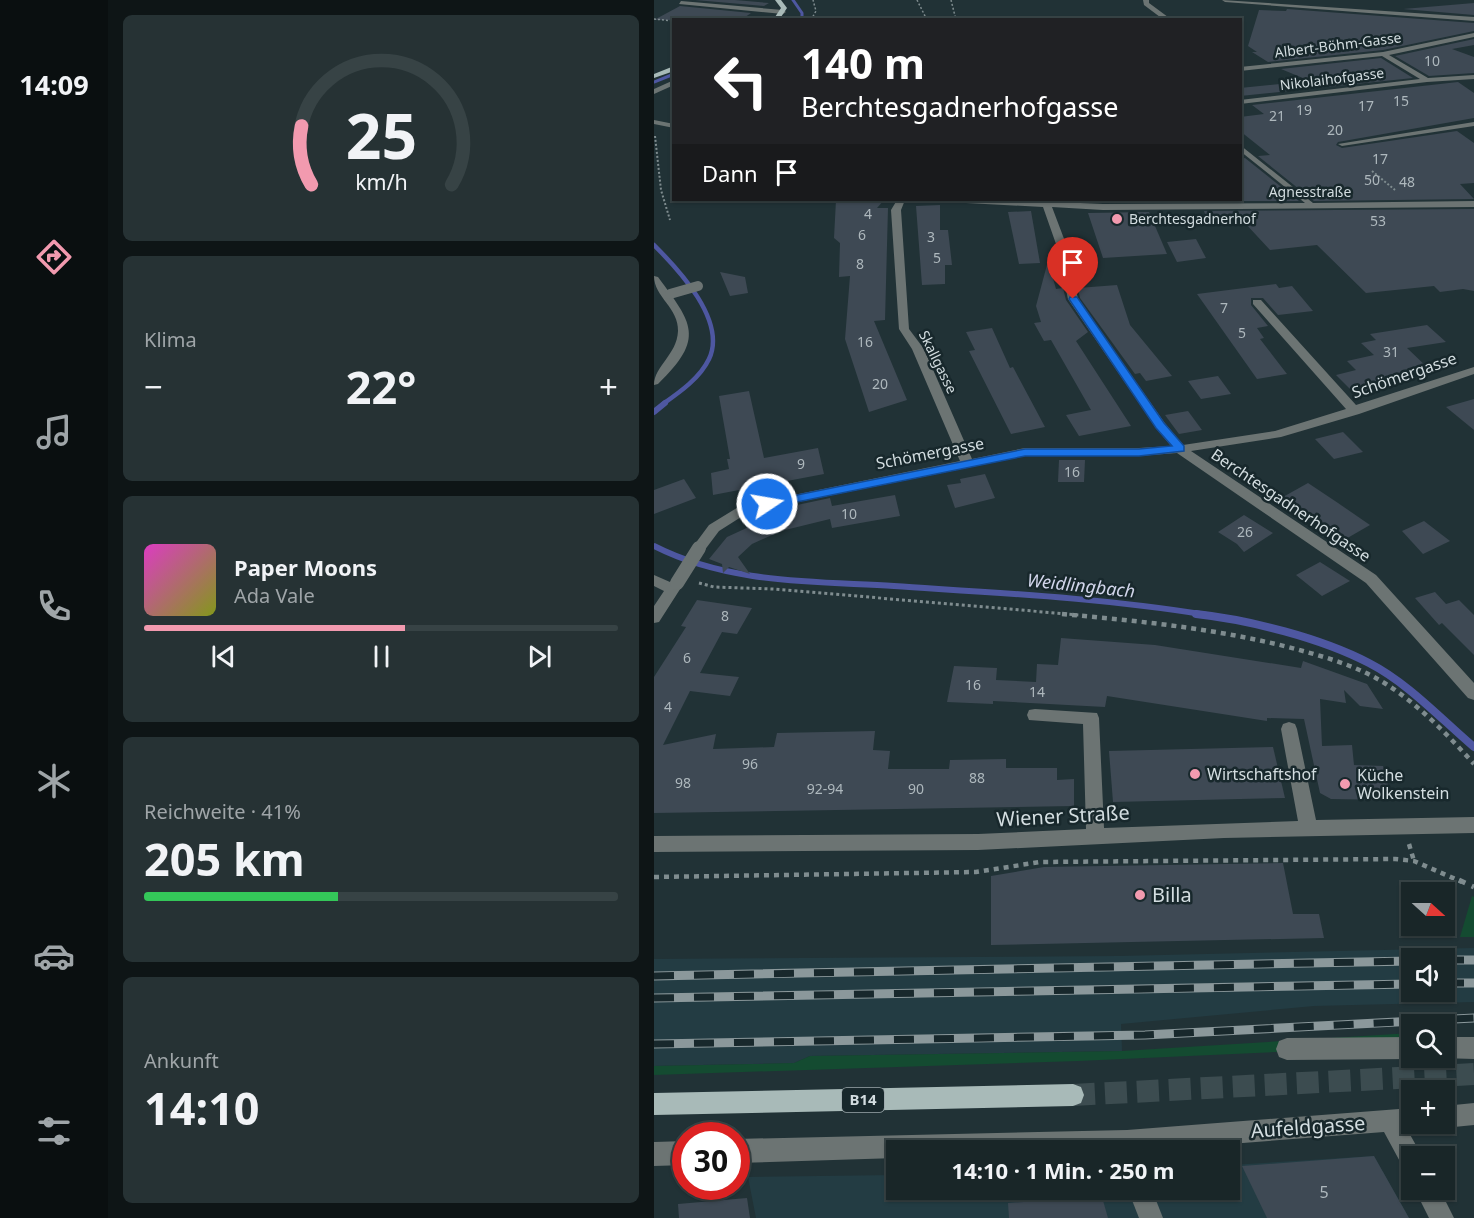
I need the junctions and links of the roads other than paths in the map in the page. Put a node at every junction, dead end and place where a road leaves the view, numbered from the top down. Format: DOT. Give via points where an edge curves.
graph roads {
  1 [pos="778,0"];
  2 [pos="1146,0"];
  3 [pos="1225,0"];
  4 [pos="681,3"];
  5 [pos="783,12"];
  6 [pos="778,18"];
  7 [pos="1166,18"];
  8 [pos="1474,19"];
  9 [pos="1474,35"];
  10 [pos="1383,54"];
  11 [pos="672,69"];
  12 [pos="1242,69"];
  13 [pos="654,76"];
  14 [pos="1474,77"];
  15 [pos="1426,80"];
  16 [pos="672,83"];
  17 [pos="654,92"];
  18 [pos="1242,102"];
  19 [pos="654,122"];
  20 [pos="1474,124"];
  21 [pos="672,126"];
  22 [pos="1342,144"];
  23 [pos="1242,149"];
  24 [pos="900,201"];
  25 [pos="982,201"];
  26 [pos="1077,201"];
  27 [pos="1140,203"];
  28 [pos="1474,204"];
  29 [pos="1047,205"];
  30 [pos="1311,206"];
  31 [pos="1103,207"];
  32 [pos="654,279"];
  33 [pos="698,286"];
  34 [pos="668,294"];
  35 [pos="1257,302"];
  36 [pos="1474,370"];
  37 [pos="654,382"];
  38 [pos="1355,411"];
  39 [pos="1180,449"];
  40 [pos="967,463"];
  41 [pos="654,580"];
  42 [pos="675,586"];
  43 [pos="654,618"];
  44 [pos="1474,694"];
  45 [pos="1035,715"];
  46 [pos="1289,729"];
  47 [pos="1309,829"];
  48 [pos="1469,829"];
  49 [pos="1095,837"];
  50 [pos="654,844"];
  51 [pos="1401,1048"];
  52 [pos="1455,1048"];
  53 [pos="1474,1048"];
  54 [pos="1287,1049"];
  55 [pos="1073,1095"];
  56 [pos="654,1104"];
  57 [pos="1474,1114"];
  58 [pos="1455,1116"];
  59 [pos="1401,1120"];
  60 [pos="1190,1140"];
  61 [pos="886,1149"];
  62 [pos="750,1151"];
  63 [pos="672,1153"];
  64 [pos="654,1154"];
  65 [pos="1144,1200"];
  66 [pos="1432,1200"];
  67 [pos="1151,1218"];
  68 [pos="1442,1218"];
  1 -- 5 [label="main road"];
  2 -- 7 [label="street"];
  3 -- 8 [label="street"];
  4 -- 5 [label="street"];
  5 -- 6 [label="main road"];
  9 -- 10 [label="street, Albert-Böhm-Gasse"];
  10 -- 12 [label="street, Albert-Böhm-Gasse"];
  10 -- 15 [label="street, Nikolaihofgasse"];
  11 -- 13 [label="main road"];
  14 -- 15 [label="street, Nikolaihofgasse"];
  15 -- 18 [label="street, Nikolaihofgasse"];
  16 -- 17 [label="street"];
  19 -- 21 [label="street"];
  20 -- 22 [label="street"];
  23 -- 30 [label="street"];
  24 -- 40 [label="street, Skallgasse" via="896,210 904,329 918,349"];
  25 -- 29 [label="street, Agnesstraße"];
  26 -- 31 [label="street"];
  27 -- 30 [label="street, Agnesstraße"];
  27 -- 31 [label="street, Agnesstraße"];
  28 -- 30 [label="street, Agnesstraße"];
  29 -- 31 [label="street, Agnesstraße"];
  29 -- 39 [label="street, Berchtesgadnerhofgasse" via="1061,244 1073,299"];
  32 -- 34 [label="street"];
  33 -- 34 [label="street, bridge"];
  34 -- 37 [label="street" via="683,321 682,345 670,367"];
  35 -- 38 [label="street"];
  36 -- 38 [label="street, Schömergasse"];
  38 -- 39 [label="street, Schömergasse" via="1277,434"];
  39 -- 40 [label="street, Schömergasse" via="1025,452"];
  39 -- 44 [label="street, Berchtesgadnerhofgasse" via="1371,579"];
  40 -- 42 [label="street, Schömergasse, bridge" via="745,509 714,528"];
  41 -- 42 [label="street"];
  42 -- 43 [label="street, Schömergasse"];
  45 -- 49 [label="street" via="1091,718"];
  46 -- 47 [label="street"];
  47 -- 48 [label="street, Wiener Straße"];
  47 -- 49 [label="street, Wiener Straße"];
  49 -- 50 [label="street, Wiener Straße" via="978,842"];
  51 -- 54 [label="street"];
  52 -- 53 [label="street"];
  55 -- 56 [label="main road, B14"];
  57 -- 58 [label="street"];
  59 -- 60 [label="street, Aufeldgasse"];
  61 -- 62 [label="street, Aufeldgasse"];
  63 -- 64 [label="street"];
  65 -- 67 [label="street"];
  66 -- 68 [label="street"];
}
